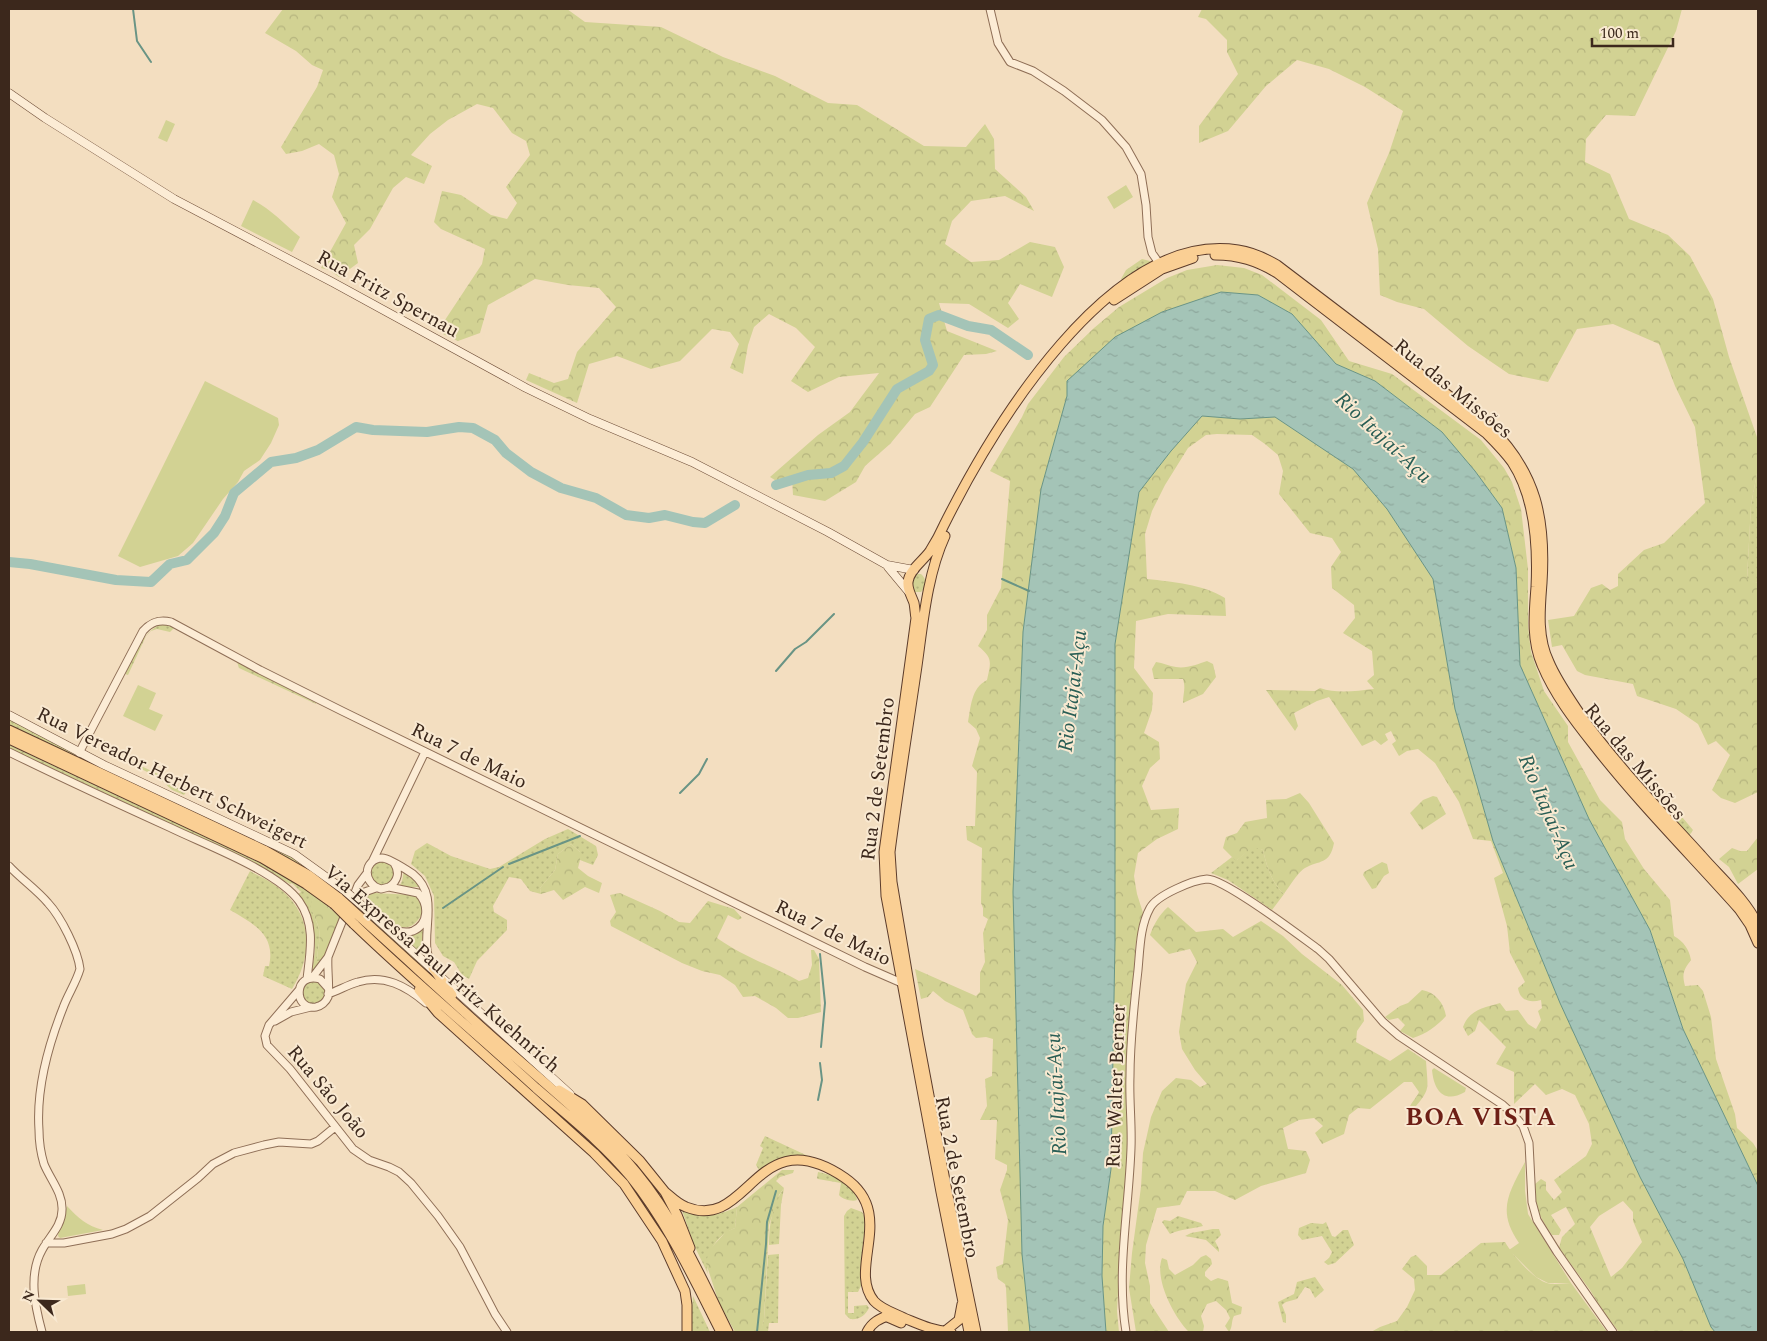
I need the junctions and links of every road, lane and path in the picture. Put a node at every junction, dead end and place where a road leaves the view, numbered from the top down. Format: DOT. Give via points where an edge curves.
graph roads {
  1 [pos="990,9"];
  2 [pos="9,93"];
  3 [pos="1160,266"];
  4 [pos="1052,358"];
  5 [pos="887,566"];
  6 [pos="914,570"];
  7 [pos="932,578"];
  8 [pos="910,593"];
  9 [pos="928,596"];
  10 [pos="9,715"];
  11 [pos="9,730"];
  12 [pos="9,739"];
  13 [pos="9,752"];
  14 [pos="78,752"];
  15 [pos="425,752"];
  16 [pos="378,849"];
  17 [pos="383,858"];
  18 [pos="372,862"];
  19 [pos="393,863"];
  20 [pos="9,866"];
  21 [pos="367,873"];
  22 [pos="390,887"];
  23 [pos="376,888"];
  24 [pos="353,896"];
  25 [pos="339,897"];
  26 [pos="357,920"];
  27 [pos="1758,925"];
  28 [pos="389,929"];
  29 [pos="1758,943"];
  30 [pos="328,957"];
  31 [pos="433,968"];
  32 [pos="403,971"];
  33 [pos="310,978"];
  34 [pos="906,984"];
  35 [pos="299,990"];
  36 [pos="328,991"];
  37 [pos="311,1007"];
  38 [pos="463,1010"];
  39 [pos="438,1013"];
  40 [pos="269,1025"];
  41 [pos="534,1074"];
  42 [pos="537,1101"];
  43 [pos="582,1104"];
  44 [pos="569,1117"];
  45 [pos="336,1127"];
  46 [pos="665,1192"];
  47 [pos="46,1243"];
  48 [pos="700,1276"];
  49 [pos="962,1294"];
  50 [pos="895,1314"];
  51 [pos="885,1316"];
  52 [pos="924,1331"];
  53 [pos="42,1332"];
  54 [pos="508,1332"];
  55 [pos="687,1332"];
  56 [pos="721,1332"];
  57 [pos="728,1332"];
  58 [pos="866,1332"];
  59 [pos="944,1332"];
  60 [pos="951,1332"];
  61 [pos="955,1332"];
  62 [pos="963,1332"];
  63 [pos="969,1332"];
  64 [pos="976,1332"];
  65 [pos="1126,1332"];
  66 [pos="1613,1332"];
  1 -- 3 [label="street" via="998,43 1010,62 1064,91 1102,120 1126,147 1141,174 1148,238"];
  2 -- 5 [label="main road, Rua Fritz Spernau" via="201,214 526,388 692,462"];
  3 -- 4 [label="main road, Rua das Missões" via="1122,290 1082,322"];
  3 -- 27 [label="main road, Rua das Missões" via="1189,253 1226,249 1248,252 1277,265 1502,439 1523,466 1536,503 1543,555 1541,634 1551,668 1570,700 1613,758 1736,894"];
  3 -- 29 [label="main road, Rua das Missões" via="1217,255 1241,256 1265,266 1497,444 1516,470 1530,504 1536,561 1534,635 1548,678 1613,769 1739,909"];
  4 -- 6 [label="main road, Rua 2 de Setembro" via="1015,403 969,478 934,544"];
  4 -- 7 [label="main road, Rua 2 de Setembro" via="956,511 940,546"];
  5 -- 6 [label="main road"];
  5 -- 8 [label="main road"];
  6 -- 7 [label="main road" via="923,570"];
  6 -- 8 [label="main road, Rua 2 de Setembro" via="908,580"];
  7 -- 9 [label="main road, Rua 2 de Setembro"];
  8 -- 9 [label="main road" via="917,598"];
  8 -- 34 [label="main road, Rua 2 de Setembro" via="916,618 884,852 886,896"];
  9 -- 34 [label="main road, Rua 2 de Setembro" via="890,852"];
  10 -- 14 [label="main road, Rua Vereador Herbert Schweigert"];
  11 -- 25 [label="main road, Via Expressa Paul Fritz Kuehnrich" via="264,850"];
  12 -- 25 [label="main road, Via Expressa Paul Fritz Kuehnrich" via="262,858 306,884"];
  13 -- 33 [label="street" via="224,853 289,890 299,901 309,923"];
  14 -- 15 [label="street, Rua 7 de Maio" via="143,631 154,622 166,620"];
  14 -- 25 [label="main road, Rua Vereador Herbert Schweigert" via="287,850 304,860"];
  15 -- 16 [label="street"];
  15 -- 34 [label="street, Rua 7 de Maio" via="850,960"];
  16 -- 17 [label="street"];
  16 -- 18 [label="street"];
  17 -- 18 [label="street"];
  17 -- 19 [label="street"];
  18 -- 21 [label="street"];
  19 -- 22 [label="street" via="397,876"];
  19 -- 31 [label="street" via="413,874 426,894 429,914 427,949"];
  20 -- 47 [label="street" via="50,904 63,926 80,969 54,1035 38,1102 44,1164 58,1193 62,1211 60,1221"];
  21 -- 23 [label="street" via="368,880"];
  21 -- 24 [label="street"];
  22 -- 23 [label="street"];
  22 -- 28 [label="street" via="418,893 426,911 425,919 413,931"];
  23 -- 24 [label="street"];
  24 -- 30 [label="street"];
  25 -- 26 [label="main road, Via Expressa Paul Fritz Kuehnrich, bridge"];
  25 -- 28 [label="main road, Rua Vereador Herbert Schweigert, bridge" via="366,909"];
  26 -- 32 [label="main road, Via Expressa Paul Fritz Kuehnrich"];
  26 -- 38 [label="main road, Via Expressa Paul Fritz Kuehnrich"];
  28 -- 31 [label="main road, Rua Vereador Herbert Schweigert"];
  30 -- 33 [label="street"];
  30 -- 36 [label="street"];
  31 -- 38 [label="main road"];
  31 -- 43 [label="main road, Rua Vereador Herbert Schweigert"];
  32 -- 39 [label="main road"];
  32 -- 44 [label="main road, Via Expressa Paul Fritz Kuehnrich"];
  33 -- 35 [label="street"];
  33 -- 36 [label="street" via="324,981"];
  34 -- 49 [label="main road, Rua 2 de Setembro" via="941,1192"];
  34 -- 64 [label="main road, Rua 2 de Setembro"];
  35 -- 37 [label="street" via="302,1001"];
  35 -- 40 [label="street"];
  36 -- 37 [label="street" via="322,1004"];
  36 -- 39 [label="street" via="363,981 387,980 415,993"];
  37 -- 40 [label="street, Rua São João" via="291,1012"];
  38 -- 41 [label="main road, Via Expressa Paul Fritz Kuehnrich"];
  39 -- 42 [label="main road"];
  40 -- 45 [label="street, Rua São João" via="264,1036 267,1045"];
  41 -- 43 [label="main road"];
  41 -- 48 [label="main road, Via Expressa Paul Fritz Kuehnrich" via="635,1171 660,1205"];
  42 -- 44 [label="main road"];
  42 -- 55 [label="main road" via="624,1184 662,1241 685,1291"];
  43 -- 46 [label="main road" via="640,1161"];
  44 -- 56 [label="main road, Via Expressa Paul Fritz Kuehnrich" via="612,1157 642,1194 683,1257"];
  45 -- 47 [label="street" via="311,1144 280,1142 234,1152 213,1164 150,1216 126,1229 64,1243"];
  45 -- 54 [label="street, Rua São João" via="360,1156 389,1167 406,1178 438,1216 460,1247"];
  46 -- 48 [label="main road"];
  46 -- 50 [label="main road" via="685,1207 707,1210 717,1209 735,1199 768,1168 785,1161 805,1161 840,1175 861,1194 870,1218 866,1283 878,1305"];
  47 -- 53 [label="street" via="34,1277 35,1306"];
  48 -- 57 [label="main road, Via Expressa Paul Fritz Kuehnrich"];
  49 -- 59 [label="main road" via="959,1320"];
  49 -- 63 [label="main road, Rua 2 de Setembro"];
  50 -- 51 [label="main road"];
  50 -- 52 [label="main road"];
  51 -- 52 [label="main road"];
  51 -- 58 [label="main road"];
  52 -- 59 [label="main road"];
  59 -- 60 [label="main road"];
  61 -- 62 [label="main road"];
  65 -- 66 [label="street, Rua Walter Berner" via="1122,1311 1122,1271 1132,1146 1132,1033 1141,938 1152,905 1184,886 1208,879 1239,894 1318,949 1382,1022 1513,1114 1523,1126 1529,1143 1532,1202 1537,1220"];
}
